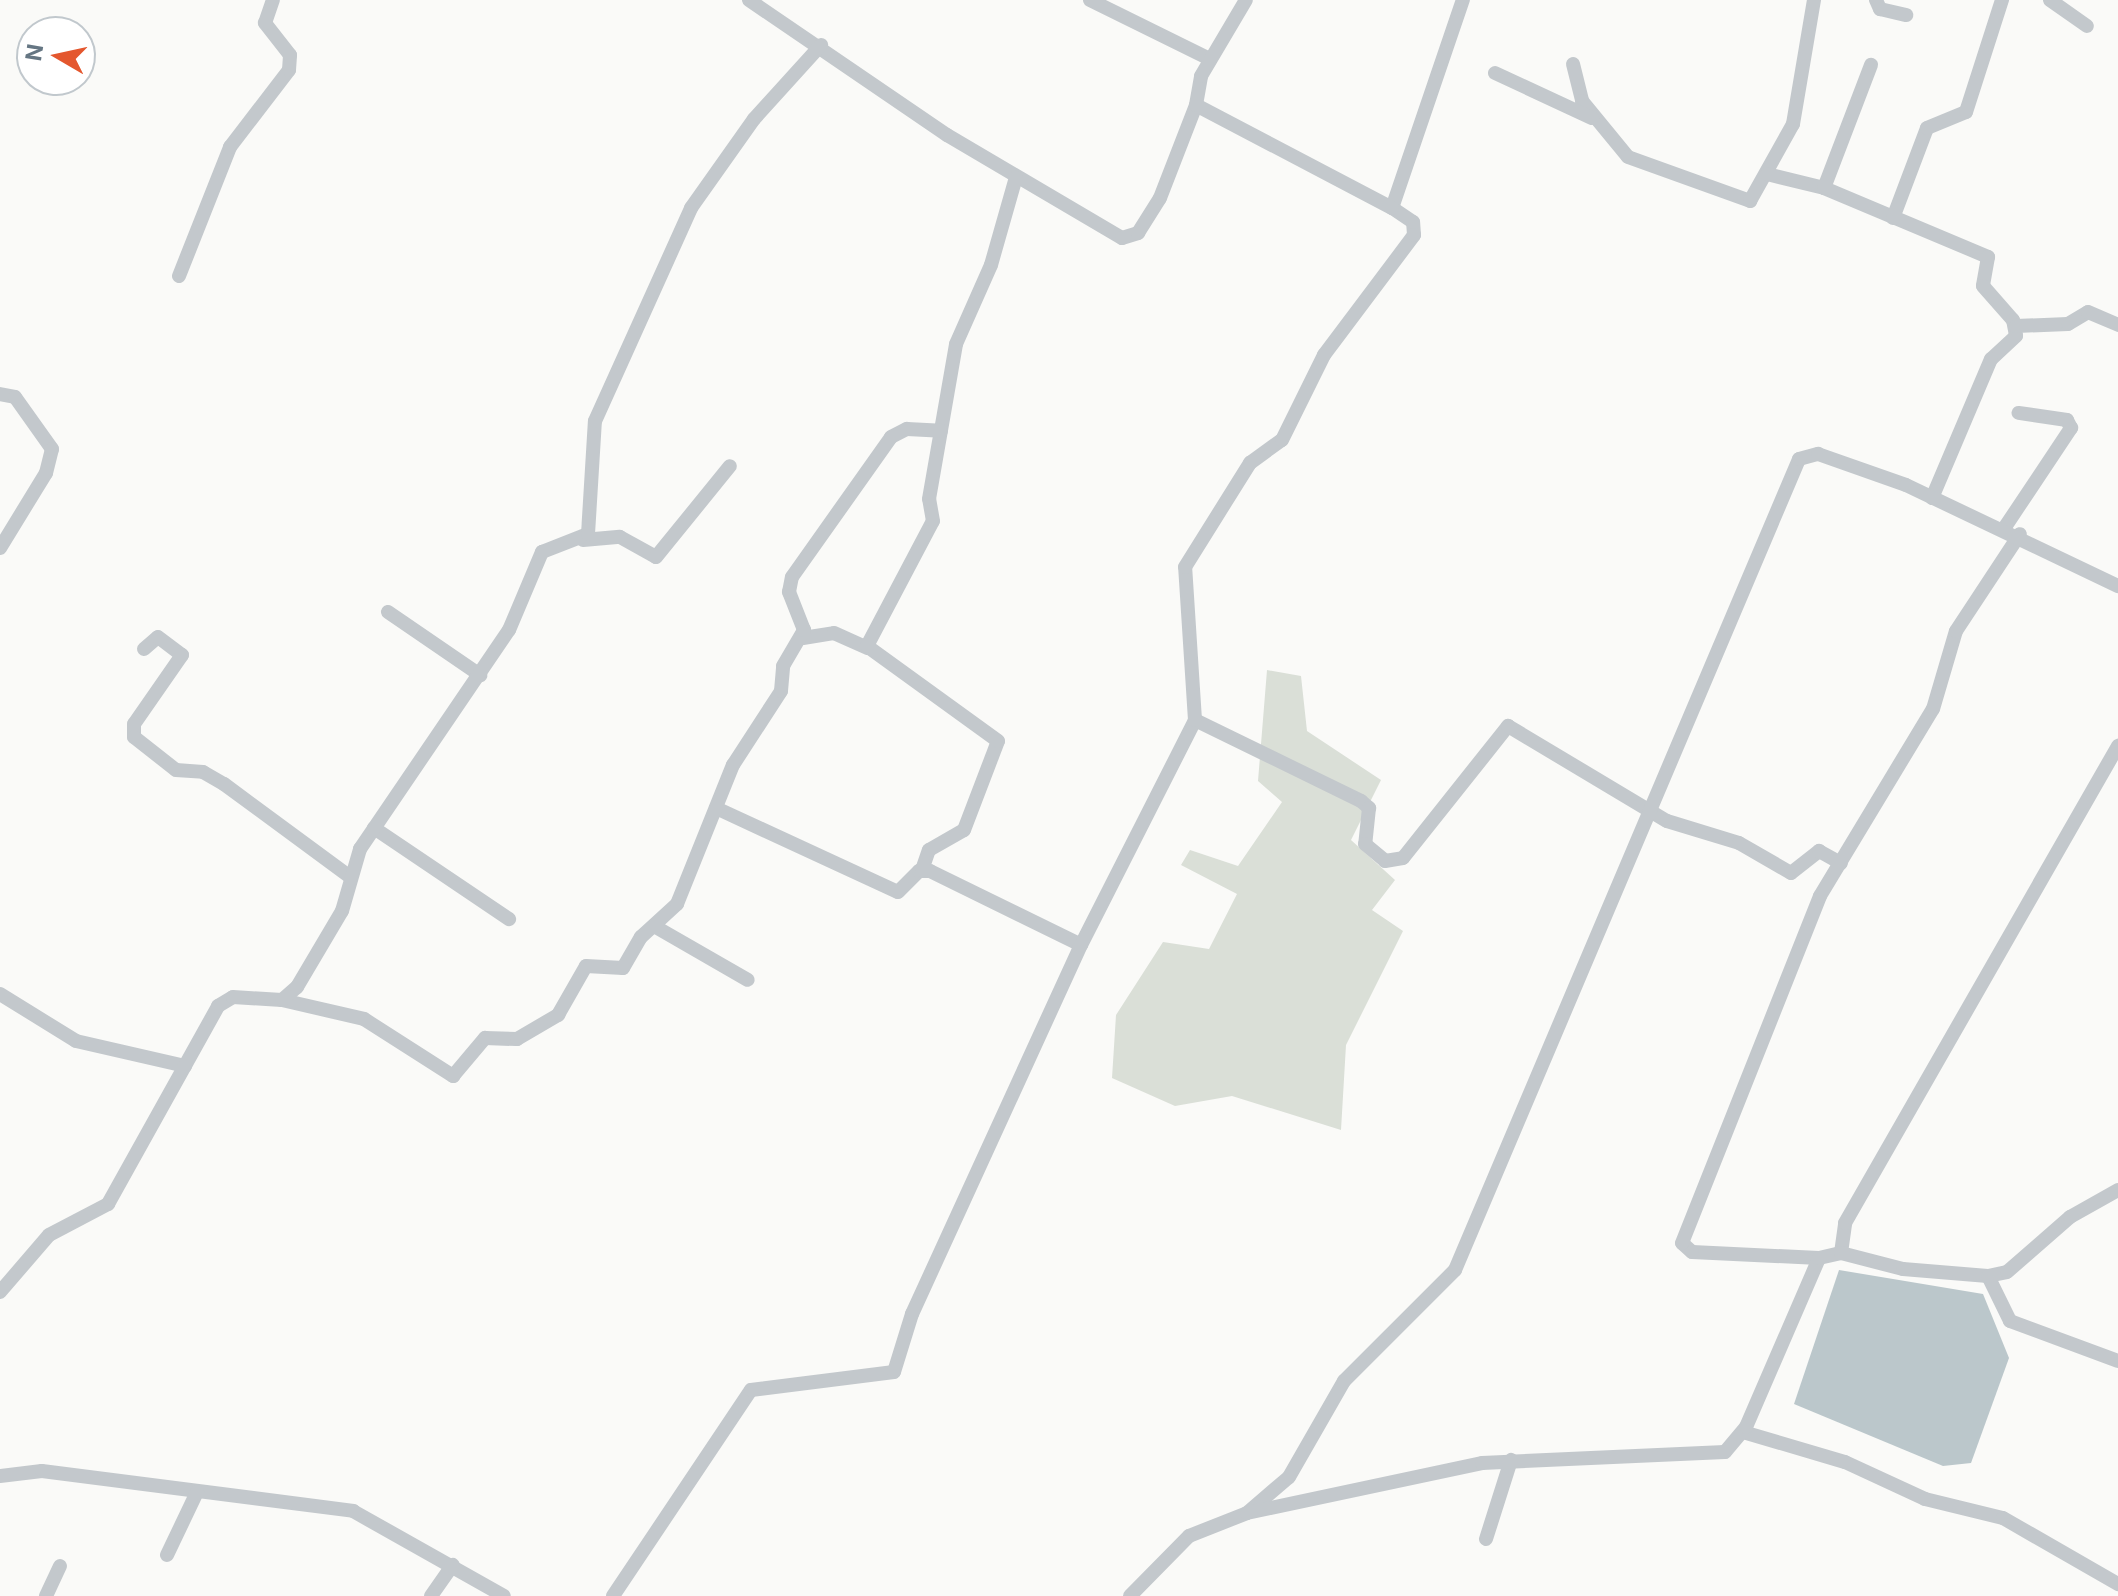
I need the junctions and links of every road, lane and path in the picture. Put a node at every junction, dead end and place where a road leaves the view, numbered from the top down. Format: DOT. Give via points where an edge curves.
graph roads {
  1 [pos="273,0"];
  2 [pos="749,0"];
  3 [pos="1090,0"];
  4 [pos="1246,0"];
  5 [pos="1463,0"];
  6 [pos="1814,0"];
  7 [pos="1876,0"];
  8 [pos="2002,0"];
  9 [pos="2050,0"];
  10 [pos="1906,15"];
  11 [pos="2087,26"];
  12 [pos="821,45"];
  13 [pos="1210,59"];
  14 [pos="1573,64"];
  15 [pos="1871,65"];
  16 [pos="1495,73"];
  17 [pos="1196,105"];
  18 [pos="1594,119"];
  19 [pos="1767,174"];
  20 [pos="1016,177"];
  21 [pos="1824,188"];
  22 [pos="1392,208"];
  23 [pos="1893,218"];
  24 [pos="179,276"];
  25 [pos="2118,325"];
  26 [pos="2016,326"];
  27 [pos="0,394"];
  28 [pos="2019,413"];
  29 [pos="941,431"];
  30 [pos="730,466"];
  31 [pos="1932,498"];
  32 [pos="2003,530"];
  33 [pos="2020,534"];
  34 [pos="583,540"];
  35 [pos="0,548"];
  36 [pos="2118,586"];
  37 [pos="388,612"];
  38 [pos="803,638"];
  39 [pos="868,648"];
  40 [pos="144,649"];
  41 [pos="480,675"];
  42 [pos="1195,720"];
  43 [pos="2118,746"];
  44 [pos="716,808"];
  45 [pos="1646,809"];
  46 [pos="374,828"];
  47 [pos="1841,863"];
  48 [pos="922,870"];
  49 [pos="350,877"];
  50 [pos="509,919"];
  51 [pos="654,926"];
  52 [pos="1081,945"];
  53 [pos="748,980"];
  54 [pos="0,994"];
  55 [pos="282,1000"];
  56 [pos="185,1066"];
  57 [pos="2118,1190"];
  58 [pos="1841,1253"];
  59 [pos="1819,1258"];
  60 [pos="1988,1276"];
  61 [pos="1,1290"];
  62 [pos="2118,1361"];
  63 [pos="1743,1432"];
  64 [pos="1511,1460"];
  65 [pos="0,1476"];
  66 [pos="197,1492"];
  67 [pos="1247,1513"];
  68 [pos="1486,1539"];
  69 [pos="167,1555"];
  70 [pos="453,1565"];
  71 [pos="60,1566"];
  72 [pos="2118,1584"];
  73 [pos="46,1596"];
  74 [pos="431,1596"];
  75 [pos="504,1596"];
  76 [pos="613,1596"];
  77 [pos="1130,1596"];
  1 -- 24 [label="street" via="265,23 290,55 289,70 230,147"];
  2 -- 12 [label="street"];
  3 -- 13 [label="street"];
  4 -- 13 [label="street"];
  5 -- 22 [label="street"];
  6 -- 19 [label="street" via="1793,124"];
  7 -- 10 [label="street" via="1880,9"];
  8 -- 23 [label="street" via="1966,112 1927,128"];
  9 -- 11 [label="street"];
  12 -- 20 [label="street"];
  12 -- 34 [label="street" via="754,119 679,231 595,421"];
  13 -- 17 [label="street"];
  14 -- 18 [label="street"];
  15 -- 21 [label="street"];
  16 -- 18 [label="street"];
  17 -- 20 [label="street" via="1173,173 1133,237 1107,233"];
  17 -- 22 [label="street"];
  18 -- 19 [label="street" via="1628,157 1738,199 1750,201"];
  19 -- 21 [label="street"];
  20 -- 29 [label="street" via="991,265 958,335"];
  21 -- 23 [label="street"];
  22 -- 42 [label="street" via="1413,222 1414,235 1324,355 1282,440 1250,463 1182,574"];
  23 -- 26 [label="street" via="1986,256 1983,286"];
  25 -- 26 [label="street" via="2088,312 2068,324"];
  26 -- 31 [label="street" via="2011,344 1991,359"];
  27 -- 35 [label="street" via="15,397 52,449 46,473"];
  28 -- 32 [label="street" via="2067,420 2071,428"];
  29 -- 38 [label="street" via="900,430 866,463 792,577 789,592"];
  29 -- 39 [label="street" via="932,524"];
  30 -- 34 [label="street" via="656,557 620,537"];
  31 -- 32 [label="street"];
  31 -- 45 [label="street" via="1818,454 1799,459 1764,555"];
  32 -- 33 [label="street"];
  33 -- 36 [label="street"];
  33 -- 47 [label="street" via="1956,631 1939,697"];
  34 -- 41 [label="street" via="542,552 509,630"];
  37 -- 41 [label="street"];
  38 -- 39 [label="street" via="834,633"];
  38 -- 44 [label="street"];
  39 -- 48 [label="street" via="998,741 964,830 929,850"];
  40 -- 49 [label="street" via="158,637 182,655 134,724 134,737 176,770 203,772 224,784"];
  41 -- 46 [label="street"];
  42 -- 45 [label="street" via="1361,801 1369,808 1365,844 1385,861 1403,858 1505,727 1603,777"];
  42 -- 52 [label="street"];
  43 -- 58 [label="street" via="1845,1223"];
  44 -- 48 [label="street" via="898,892"];
  44 -- 51 [label="street" via="683,894"];
  45 -- 47 [label="street" via="1739,843 1791,873 1819,851"];
  45 -- 67 [label="street" via="1446,1284 1344,1381 1289,1477"];
  46 -- 49 [label="street"];
  46 -- 50 [label="street"];
  47 -- 59 [label="street" via="1820,896 1682,1243 1692,1252"];
  48 -- 52 [label="street"];
  49 -- 55 [label="street" via="334,927"];
  51 -- 53 [label="street"];
  51 -- 55 [label="street" via="623,968 586,966 558,1015 517,1039 485,1038 453,1076 364,1019"];
  52 -- 76 [label="street" via="912,1314 894,1372 751,1390"];
  54 -- 56 [label="street" via="76,1041"];
  55 -- 56 [label="street" via="227,1000"];
  56 -- 61 [label="street" via="118,1190 91,1220 64,1228 36,1246"];
  57 -- 60 [label="street" via="2070,1217 2007,1272"];
  58 -- 59 [label="street"];
  58 -- 60 [label="street" via="1903,1269"];
  59 -- 63 [label="street"];
  60 -- 62 [label="street" via="2010,1321"];
  63 -- 64 [label="street" via="1733,1448 1710,1454"];
  63 -- 72 [label="street" via="1845,1462 1925,1499 2003,1518"];
  64 -- 67 [label="street"];
  64 -- 68 [label="street"];
  65 -- 66 [label="street" via="42,1471"];
  66 -- 69 [label="street"];
  66 -- 70 [label="street" via="353,1511"];
  67 -- 77 [label="street" via="1189,1536"];
  70 -- 74 [label="street"];
  70 -- 75 [label="street"];
  71 -- 73 [label="street"];
}
